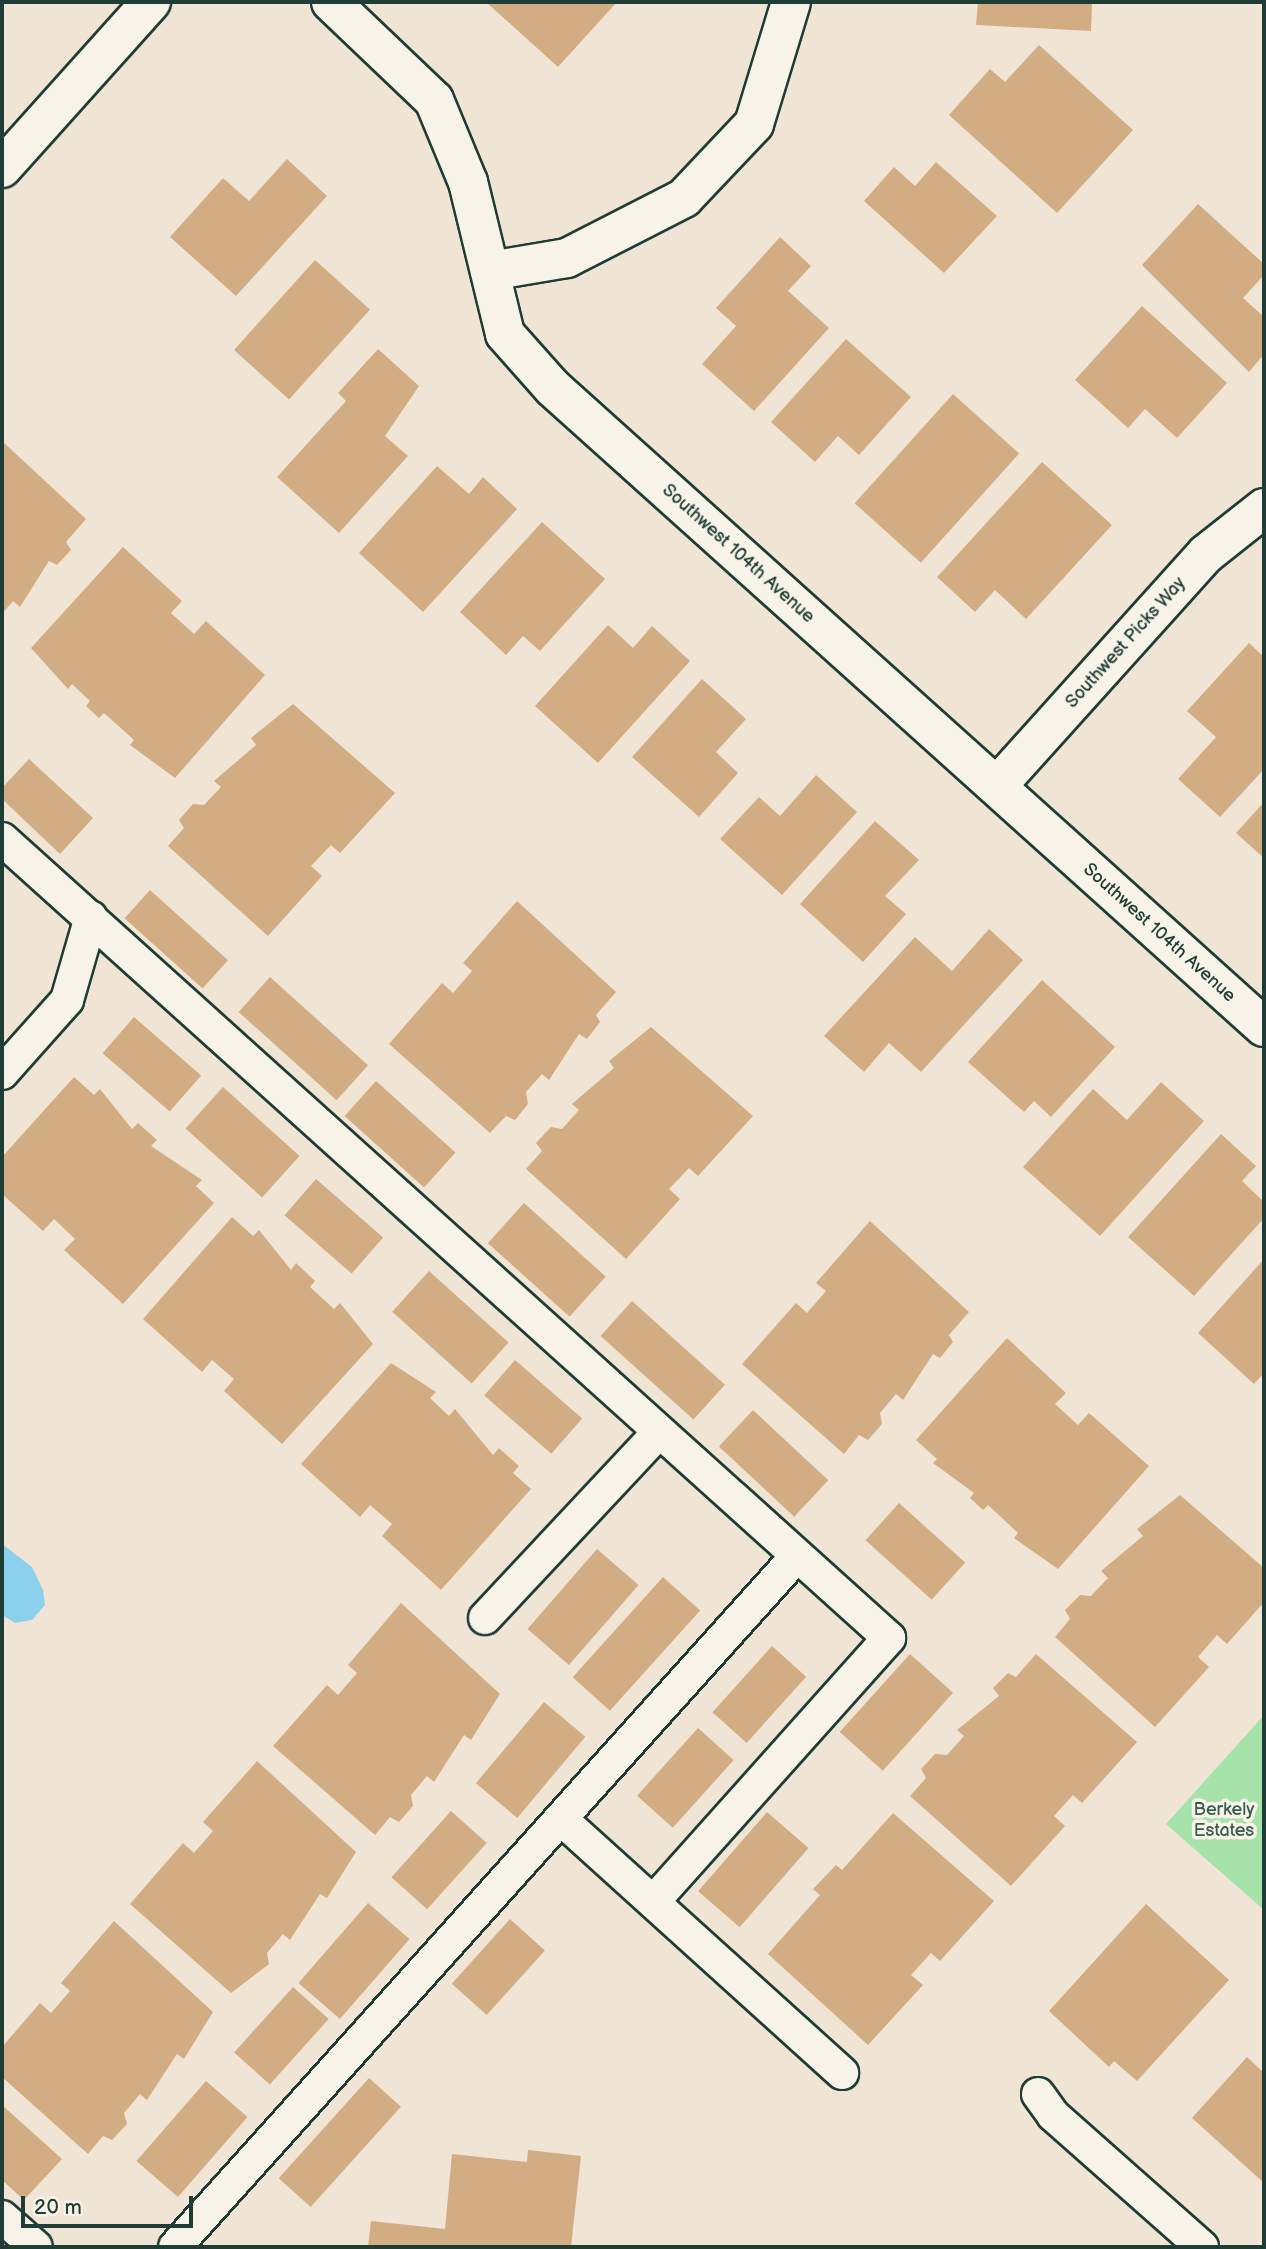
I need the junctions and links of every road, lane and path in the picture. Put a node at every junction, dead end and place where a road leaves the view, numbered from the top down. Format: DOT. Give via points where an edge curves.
graph roads {
  1 [pos="151,2"];
  2 [pos="331,2"];
  3 [pos="791,2"];
  4 [pos="2,168"];
  5 [pos="490,271"];
  6 [pos="1264,508"];
  7 [pos="997,786"];
  8 [pos="2,839"];
  9 [pos="91,917"];
  10 [pos="1264,1027"];
  11 [pos="2,1073"];
  12 [pos="659,1432"];
  13 [pos="797,1556"];
  14 [pos="485,1618"];
  15 [pos="561,1819"];
  16 [pos="653,1902"];
  17 [pos="842,2073"];
  18 [pos="1038,2094"];
  19 [pos="2,2217"];
  20 [pos="36,2247"];
  21 [pos="176,2247"];
  22 [pos="1202,2247"];
  1 -- 4 [label="street"];
  2 -- 5 [label="street, Southwest 104th Avenue" via="434,100 455,140"];
  3 -- 5 [label="street" via="754,124 684,198 567,258"];
  5 -- 7 [label="street, Southwest 104th Avenue" via="505,334 552,388"];
  6 -- 7 [label="street, Southwest Picks Way" via="1206,554"];
  7 -- 10 [label="street, Southwest 104th Avenue"];
  8 -- 9 [label="lane"];
  9 -- 11 [label="lane" via="67,1000"];
  9 -- 12 [label="lane"];
  12 -- 13 [label="lane"];
  12 -- 14 [label="lane"];
  13 -- 15 [label="lane"];
  13 -- 16 [label="lane" via="889,1638"];
  15 -- 16 [label="lane"];
  15 -- 21 [label="lane"];
  16 -- 17 [label="lane"];
  18 -- 22 [label="lane" via="1053,2115"];
  19 -- 20 [label="lane"];
}
